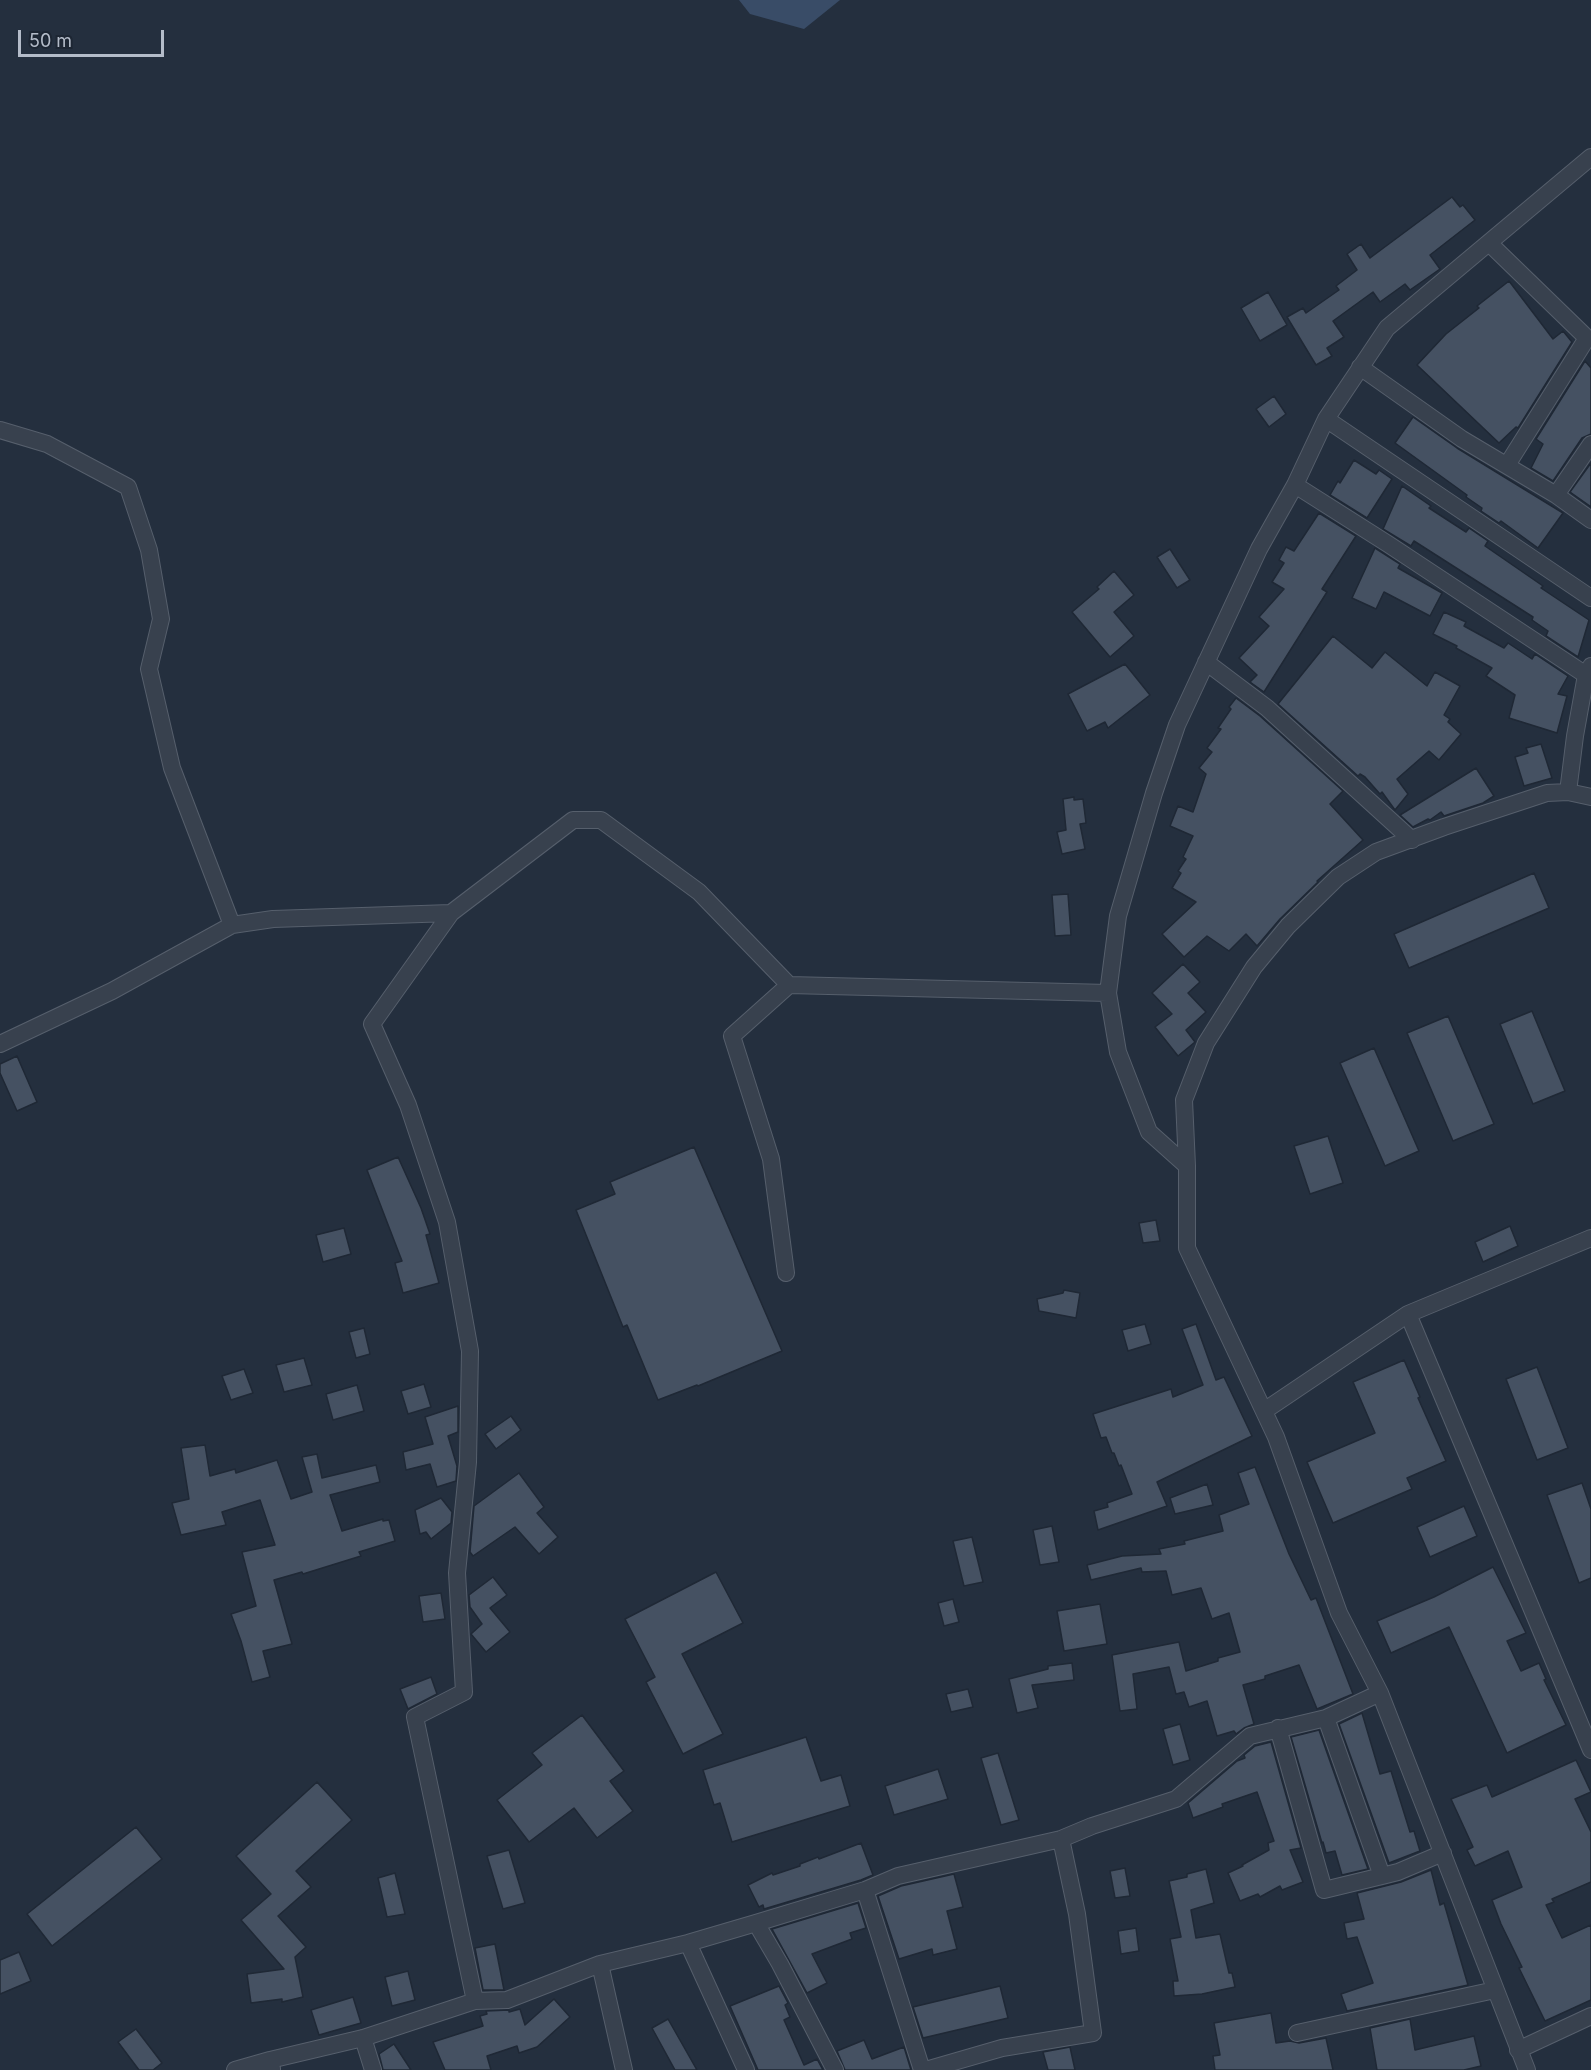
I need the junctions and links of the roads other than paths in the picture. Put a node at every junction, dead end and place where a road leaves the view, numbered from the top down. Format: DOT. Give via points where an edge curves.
graph roads {
  1 [pos="1589,161"];
  2 [pos="1489,243"];
  3 [pos="1589,340"];
  4 [pos="1360,367"];
  5 [pos="1326,419"];
  6 [pos="0,430"];
  7 [pos="1591,444"];
  8 [pos="1507,465"];
  9 [pos="1295,485"];
  10 [pos="1556,495"];
  11 [pos="1591,520"];
  12 [pos="1591,598"];
  13 [pos="1206,662"];
  14 [pos="1589,670"];
  15 [pos="1568,792"];
  16 [pos="1591,797"];
  17 [pos="1412,840"];
  18 [pos="451,913"];
  19 [pos="232,925"];
  20 [pos="789,986"];
  21 [pos="1108,993"];
  22 [pos="0,1044"];
  23 [pos="1187,1166"];
  24 [pos="1591,1238"];
  25 [pos="786,1273"];
  26 [pos="1408,1314"];
  27 [pos="1264,1411"];
  28 [pos="1380,1693"];
  29 [pos="1326,1718"];
  30 [pos="1278,1728"];
  31 [pos="1591,1750"];
  32 [pos="1061,1839"];
  33 [pos="1443,1853"];
  34 [pos="1382,1876"];
  35 [pos="865,1890"];
  36 [pos="756,1923"];
  37 [pos="688,1943"];
  38 [pos="600,1964"];
  39 [pos="1495,1990"];
  40 [pos="475,2001"];
  41 [pos="1591,2016"];
  42 [pos="1297,2033"];
  43 [pos="363,2038"];
  44 [pos="1518,2050"];
  45 [pos="271,2065"];
  46 [pos="235,2070"];
  47 [pos="373,2070"];
  48 [pos="624,2070"];
  49 [pos="746,2070"];
  50 [pos="834,2070"];
  51 [pos="922,2070"];
  52 [pos="926,2070"];
  53 [pos="1527,2070"];
  1 -- 2 [label="street"];
  2 -- 3 [label="street"];
  2 -- 4 [label="street" via="1387,328"];
  3 -- 8 [label="street"];
  4 -- 5 [label="street"];
  4 -- 8 [label="street" via="1462,439"];
  5 -- 9 [label="street"];
  5 -- 12 [label="street"];
  6 -- 19 [label="street" via="47,444 128,487 149,550 160,619 149,669 172,768"];
  7 -- 10 [label="street"];
  8 -- 10 [label="street"];
  9 -- 13 [label="street" via="1259,549"];
  9 -- 14 [label="street"];
  10 -- 11 [label="street"];
  13 -- 17 [label="street" via="1267,708"];
  13 -- 21 [label="street" via="1177,725 1150,804 1118,916"];
  14 -- 15 [label="street"];
  15 -- 16 [label="street"];
  15 -- 17 [label="street" via="1547,793"];
  17 -- 23 [label="street" via="1376,852 1338,877 1288,926 1254,967 1206,1043 1184,1100"];
  18 -- 19 [label="street" via="273,919"];
  18 -- 20 [label="street" via="573,820 601,820 699,892"];
  18 -- 40 [label="street" via="372,1024 408,1105 447,1222 470,1351 468,1462 457,1573 465,1692 415,1717"];
  19 -- 22 [label="street" via="112,991"];
  20 -- 21 [label="street"];
  20 -- 25 [label="street" via="732,1036 771,1159"];
  21 -- 23 [label="street" via="1118,1052 1149,1132"];
  23 -- 27 [label="street" via="1187,1248"];
  24 -- 26 [label="street"];
  26 -- 27 [label="street"];
  26 -- 31 [label="street"];
  27 -- 28 [label="street" via="1339,1613"];
  28 -- 29 [label="street"];
  28 -- 33 [label="street"];
  29 -- 30 [label="street"];
  29 -- 34 [label="street"];
  30 -- 32 [label="street" via="1250,1736 1176,1799"];
  30 -- 34 [label="street" via="1324,1890"];
  32 -- 35 [label="street" via="898,1876"];
  32 -- 52 [label="street" via="1077,1914 1093,2033 1002,2048"];
  33 -- 34 [label="street"];
  33 -- 39 [label="street"];
  35 -- 36 [label="street"];
  35 -- 51 [label="street"];
  36 -- 37 [label="street"];
  36 -- 50 [label="street"];
  37 -- 38 [label="street"];
  37 -- 49 [label="street"];
  38 -- 40 [label="street" via="507,2000"];
  38 -- 48 [label="street"];
  39 -- 42 [label="street"];
  39 -- 44 [label="street"];
  40 -- 43 [label="street"];
  41 -- 44 [label="street"];
  43 -- 45 [label="street"];
  43 -- 47 [label="street"];
  44 -- 53 [label="street"];
  45 -- 46 [label="street"];
}
